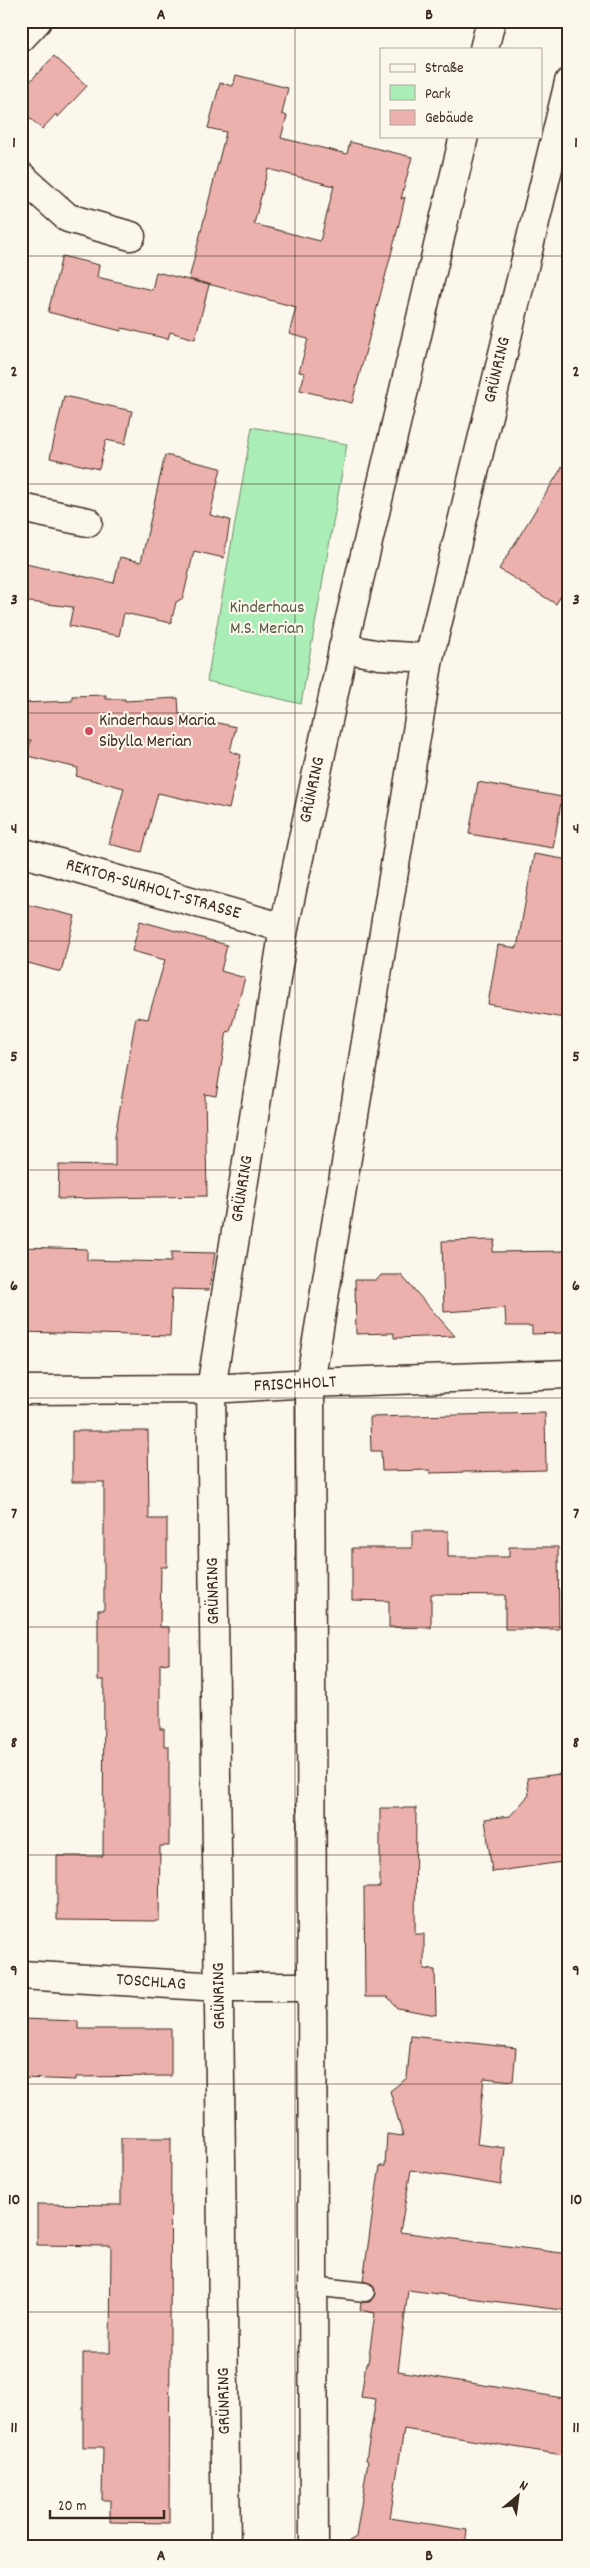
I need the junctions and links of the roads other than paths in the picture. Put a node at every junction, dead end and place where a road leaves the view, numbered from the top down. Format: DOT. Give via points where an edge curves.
graph roads {
  1 [pos="37,21"];
  2 [pos="491,21"];
  3 [pos="21,38"];
  4 [pos="484,48"];
  5 [pos="569,82"];
  6 [pos="464,138"];
  7 [pos="21,176"];
  8 [pos="131,236"];
  9 [pos="21,508"];
  10 [pos="88,522"];
  11 [pos="343,648"];
  12 [pos="430,658"];
  13 [pos="21,852"];
  14 [pos="284,928"];
  15 [pos="569,1374"];
  16 [pos="310,1383"];
  17 [pos="211,1389"];
  18 [pos="21,1390"];
  19 [pos="21,1975"];
  20 [pos="220,1987"];
  21 [pos="311,1987"];
  22 [pos="313,2286"];
  23 [pos="365,2292"];
  24 [pos="226,2547"];
  25 [pos="314,2547"];
  1 -- 3 [label="street"];
  2 -- 4 [label="street"];
  5 -- 12 [label="street, GRÜNRING"];
  6 -- 11 [label="street, GRÜNRING"];
  7 -- 8 [label="street" via="68,218"];
  9 -- 10 [label="street"];
  11 -- 12 [label="street" via="380,655"];
  11 -- 14 [label="street, GRÜNRING"];
  12 -- 16 [label="street, GRÜNRING"];
  13 -- 14 [label="street, REKTOR-SURHOLT-STRASSE"];
  14 -- 17 [label="street, GRÜNRING"];
  15 -- 16 [label="street, FRISCHHOLT"];
  16 -- 17 [label="street, FRISCHHOLT"];
  16 -- 21 [label="street, GRÜNRING"];
  17 -- 18 [label="street, FRISCHHOLT"];
  17 -- 20 [label="street, GRÜNRING"];
  19 -- 20 [label="street, TOSCHLAG"];
  20 -- 21 [label="street, TOSCHLAG"];
  20 -- 24 [label="street, GRÜNRING"];
  21 -- 22 [label="street, GRÜNRING"];
  22 -- 23 [label="lane"];
  22 -- 25 [label="street, GRÜNRING"];
}
